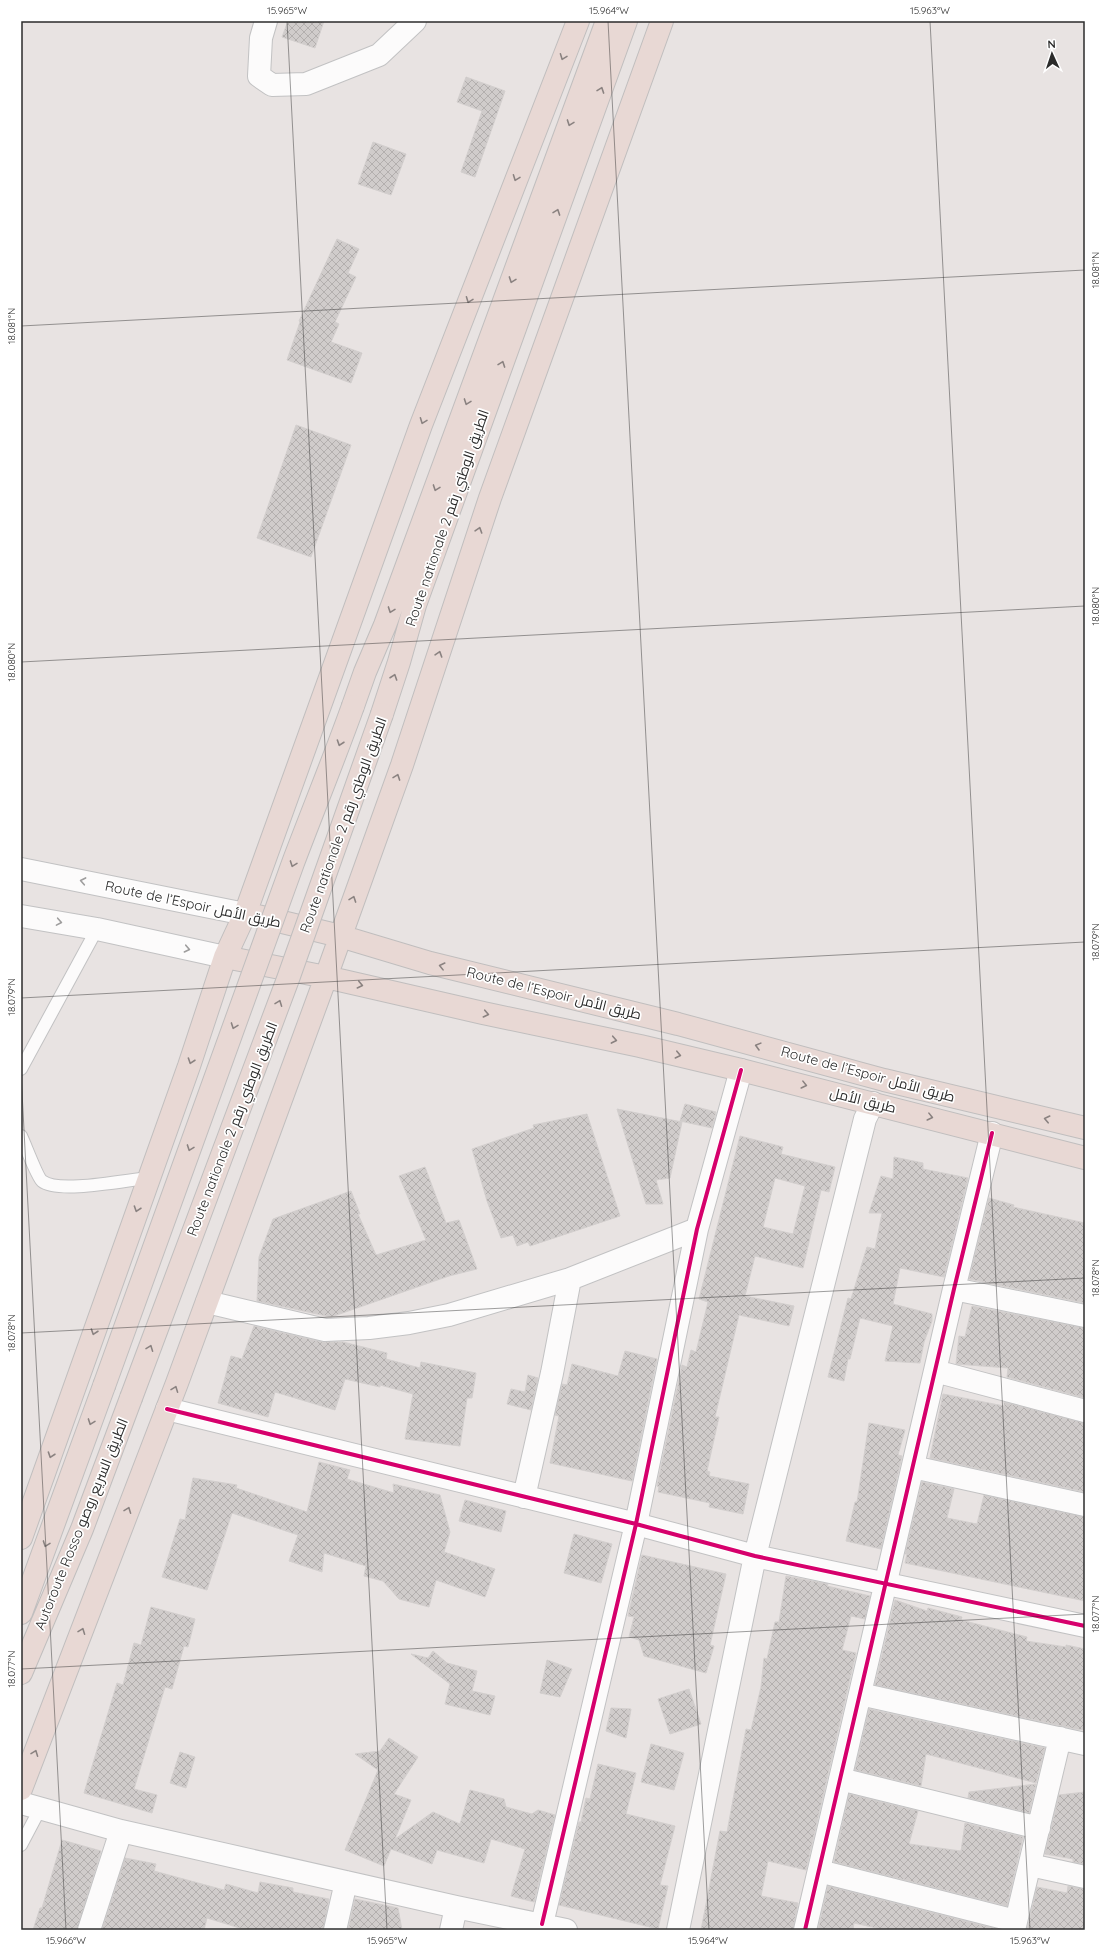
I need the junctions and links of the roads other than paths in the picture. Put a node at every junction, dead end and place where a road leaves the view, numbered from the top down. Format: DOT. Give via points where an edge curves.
graph roads {
  1 [pos="266,21"];
  2 [pos="415,21"];
  3 [pos="578,21"];
  4 [pos="607,21"];
  5 [pos="626,21"];
  6 [pos="662,21"];
  7 [pos="535,246"];
  8 [pos="21,869"];
  9 [pos="245,914"];
  10 [pos="21,916"];
  11 [pos="97,929"];
  12 [pos="340,936"];
  13 [pos="225,957"];
  14 [pos="326,977"];
  15 [pos="21,1069"];
  16 [pos="741,1070"];
  17 [pos="873,1103"];
  18 [pos="1085,1128"];
  19 [pos="992,1133"];
  20 [pos="21,1136"];
  21 [pos="1085,1158"];
  22 [pos="148,1178"];
  23 [pos="697,1229"];
  24 [pos="570,1279"];
  25 [pos="954,1289"];
  26 [pos="207,1302"];
  27 [pos="1085,1316"];
  28 [pos="935,1371"];
  29 [pos="104,1386"];
  30 [pos="131,1398"];
  31 [pos="167,1409"];
  32 [pos="1085,1411"];
  33 [pos="913,1467"];
  34 [pos="524,1497"];
  35 [pos="1085,1505"];
  36 [pos="636,1524"];
  37 [pos="21,1538"];
  38 [pos="755,1556"];
  39 [pos="885,1583"];
  40 [pos="21,1613"];
  41 [pos="1084,1623"];
  42 [pos="21,1673"];
  43 [pos="860,1694"];
  44 [pos="1060,1738"];
  45 [pos="1085,1744"];
  46 [pos="840,1779"];
  47 [pos="21,1789"];
  48 [pos="30,1806"];
  49 [pos="1039,1828"];
  50 [pos="121,1831"];
  51 [pos="21,1845"];
  52 [pos="1030,1865"];
  53 [pos="819,1871"];
  54 [pos="1085,1877"];
  55 [pos="346,1882"];
  56 [pos="456,1907"];
  57 [pos="542,1924"];
  58 [pos="1015,1926"];
  59 [pos="89,1930"];
  60 [pos="335,1930"];
  61 [pos="451,1930"];
  62 [pos="566,1930"];
  63 [pos="678,1930"];
  64 [pos="805,1930"];
  1 -- 2 [label="street" via="261,38 259,76 272,85 306,84 379,55"];
  3 -- 9 [label="highway, one-way" via="421,425"];
  4 -- 7 [label="highway, one-way"];
  7 -- 5 [label="highway, one-way"];
  12 -- 6 [label="highway, one-way" via="402,765 498,476"];
  7 -- 29 [label="highway, Route nationale الطريق الوطني رقم 2, one-way, bridge" via="365,672 334,761 293,862"];
  30 -- 7 [label="highway, Route nationale الطريق الوطني رقم 2, one-way, bridge" via="288,980 382,714 400,662 415,605"];
  9 -- 8 [label="street, Route de l’Espoir طريق الأمل, one-way"];
  9 -- 12 [label="highway, Route de l’Espoir طريق الأمل"];
  9 -- 13 [label="highway"];
  10 -- 11 [label="street, one-way"];
  11 -- 13 [label="street, one-way"];
  11 -- 15 [label="lane"];
  12 -- 14 [label="highway"];
  18 -- 12 [label="highway, Route de l’Espoir طريق الأمل, one-way" via="884,1080 678,1024 430,963"];
  13 -- 14 [label="highway"];
  13 -- 22 [label="highway, one-way"];
  14 -- 16 [label="highway, طريق الأمل, one-way"];
  14 -- 26 [label="highway"];
  16 -- 17 [label="highway, طريق الأمل, one-way"];
  16 -- 23 [label="street"];
  17 -- 19 [label="highway, طريق الأمل, one-way"];
  17 -- 38 [label="street" via="863,1126"];
  19 -- 21 [label="highway, طريق الأمل"];
  19 -- 25 [label="street"];
  20 -- 22 [label="lane" via="41,1181 51,1186 65,1187"];
  22 -- 37 [label="highway, one-way"];
  23 -- 24 [label="street"];
  23 -- 36 [label="street"];
  24 -- 26 [label="street" via="448,1315 369,1328 325,1330"];
  24 -- 34 [label="street"];
  25 -- 27 [label="street"];
  25 -- 28 [label="street"];
  31 -- 26 [label="highway, one-way"];
  28 -- 32 [label="street"];
  28 -- 33 [label="street"];
  29 -- 40 [label="highway, Autoroute Rosso الطريق السريع روصو, one-way"];
  30 -- 42 [label="highway, Autoroute Rosso الطريق السريع روصو" via="82,1529"];
  31 -- 34 [label="street"];
  47 -- 31 [label="highway, one-way"];
  33 -- 35 [label="street"];
  33 -- 39 [label="street"];
  34 -- 36 [label="street"];
  36 -- 38 [label="street"];
  36 -- 57 [label="street"];
  38 -- 39 [label="street"];
  38 -- 63 [label="street"];
  39 -- 41 [label="street"];
  39 -- 43 [label="street"];
  43 -- 44 [label="street"];
  43 -- 46 [label="street"];
  44 -- 45 [label="street"];
  44 -- 49 [label="street"];
  46 -- 49 [label="street"];
  46 -- 53 [label="street"];
  48 -- 50 [label="street"];
  48 -- 51 [label="lane"];
  49 -- 52 [label="street"];
  50 -- 55 [label="street"];
  50 -- 59 [label="street"];
  52 -- 54 [label="street"];
  52 -- 58 [label="street"];
  53 -- 58 [label="street"];
  53 -- 64 [label="street"];
  55 -- 56 [label="street"];
  55 -- 60 [label="street"];
  56 -- 57 [label="street"];
  56 -- 61 [label="street"];
  57 -- 62 [label="street"];
}
